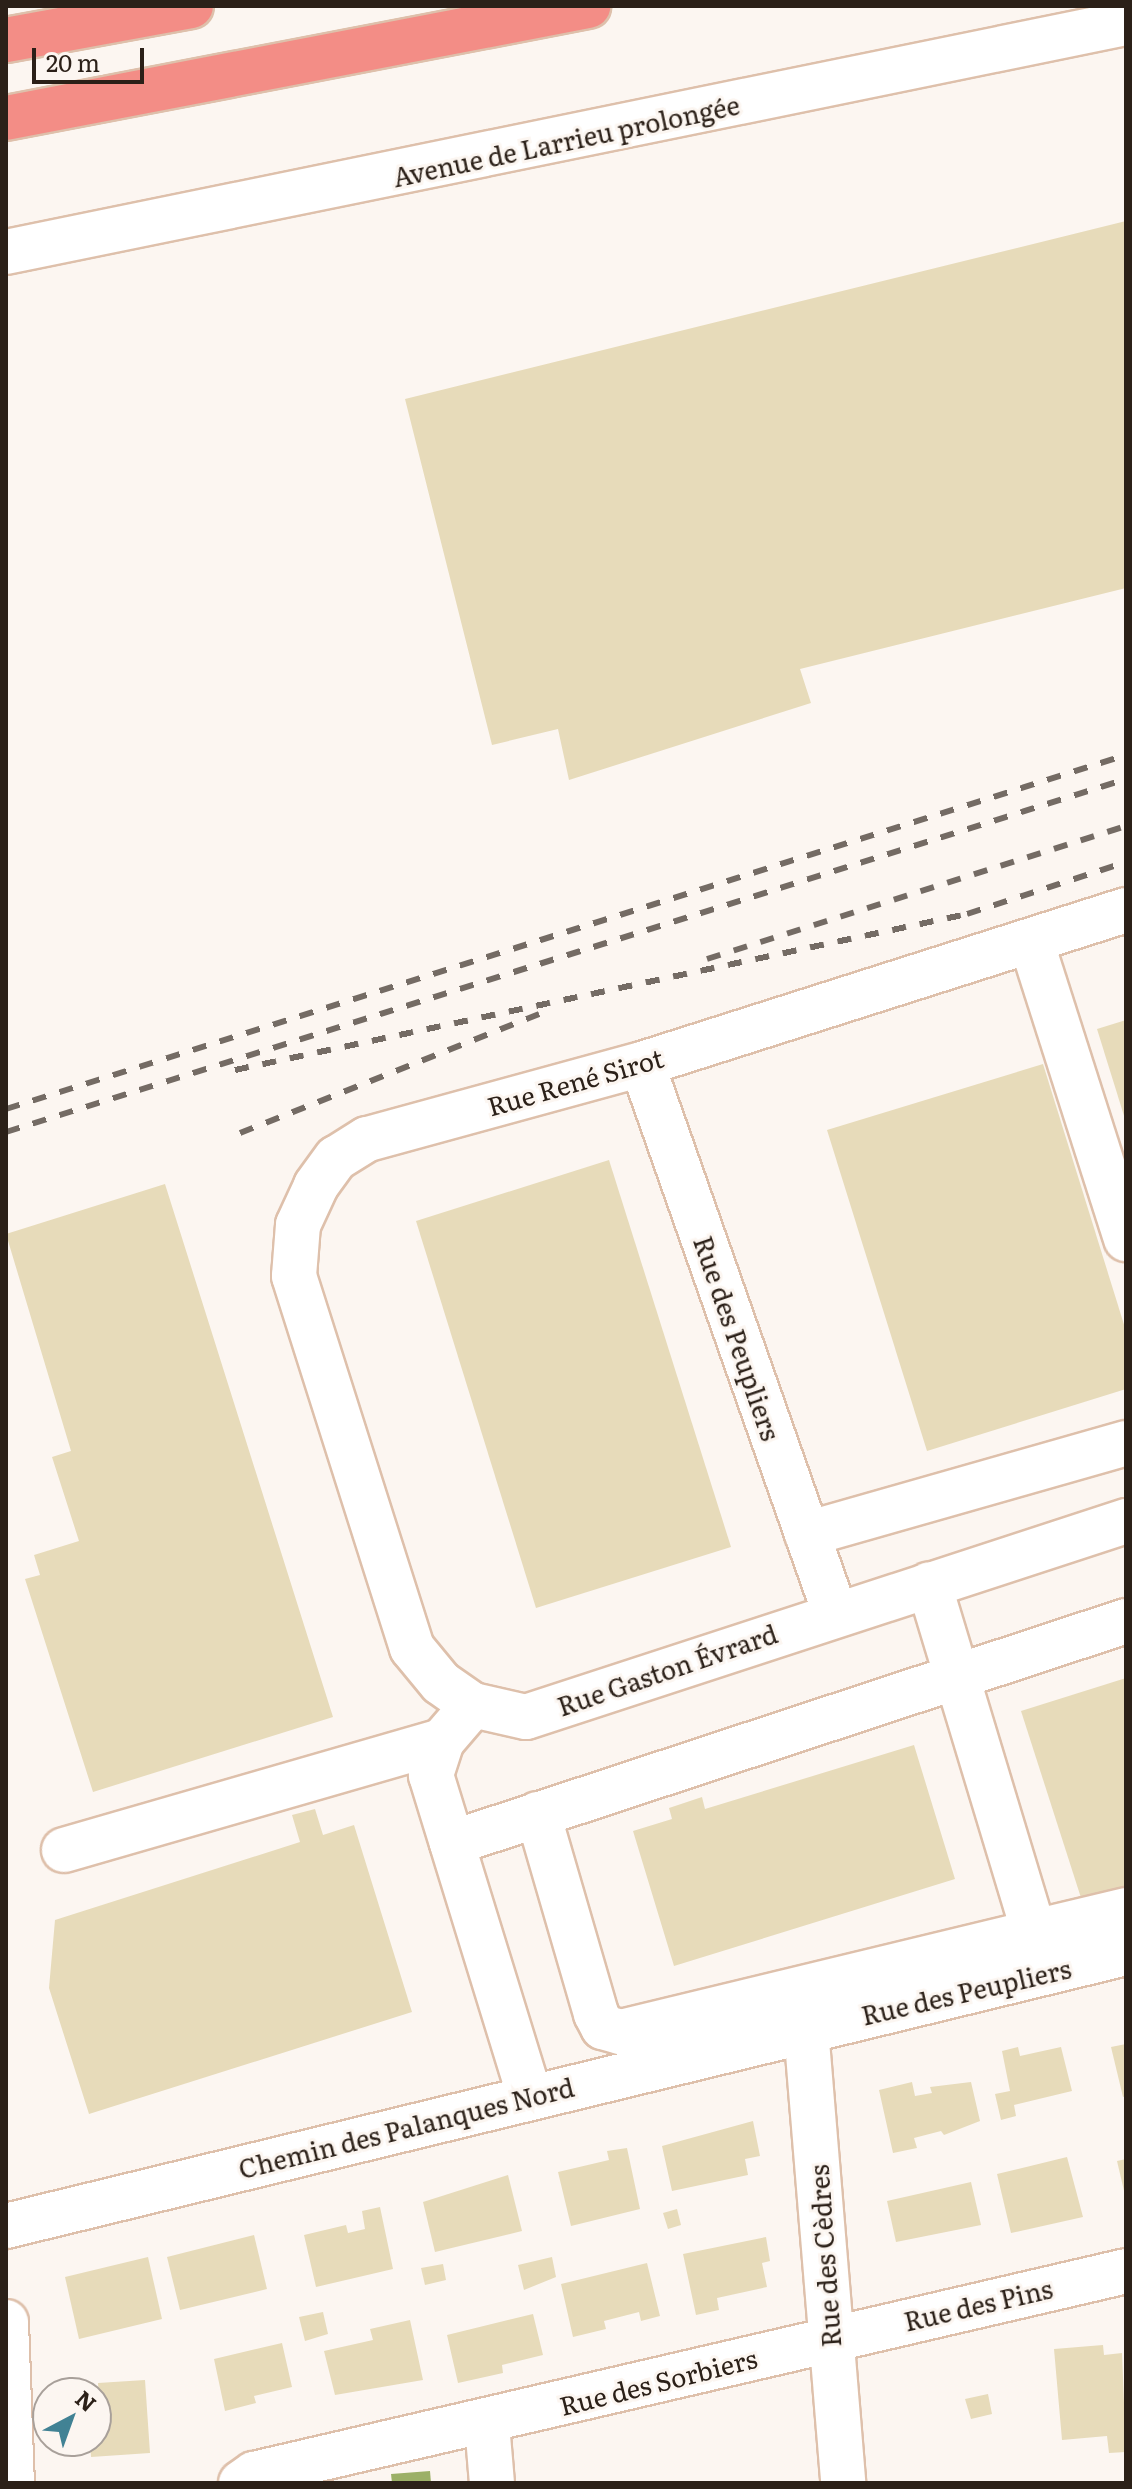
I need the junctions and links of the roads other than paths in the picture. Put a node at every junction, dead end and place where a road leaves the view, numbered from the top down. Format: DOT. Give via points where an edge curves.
graph roads {
  1 [pos="191,6"];
  2 [pos="588,6"];
  3 [pos="1126,23"];
  4 [pos="6,40"];
  5 [pos="6,118"];
  6 [pos="6,252"];
  7 [pos="1126,910"];
  8 [pos="1031,941"];
  9 [pos="642,1064"];
  10 [pos="1126,1239"];
  11 [pos="1126,1443"];
  12 [pos="353,1463"];
  13 [pos="1126,1521"];
  14 [pos="807,1534"];
  15 [pos="929,1584"];
  16 [pos="835,1613"];
  17 [pos="1126,1621"];
  18 [pos="959,1676"];
  19 [pos="473,1705"];
  20 [pos="442,1741"];
  21 [pos="538,1814"];
  22 [pos="452,1843"];
  23 [pos="64,1850"];
  24 [pos="1126,1910"];
  25 [pos="1034,1932"];
  26 [pos="1126,1953"];
  27 [pos="806,2029"];
  28 [pos="530,2097"];
  29 [pos="6,2226"];
  30 [pos="1126,2271"];
  31 [pos="6,2322"];
  32 [pos="830,2338"];
  33 [pos="487,2424"];
  34 [pos="12,2483"];
  35 [pos="241,2483"];
  36 [pos="492,2483"];
  37 [pos="843,2483"];
  1 -- 4 [label="highway"];
  2 -- 5 [label="highway"];
  3 -- 6 [label="street, Avenue de Larrieu prolongée"];
  7 -- 8 [label="street, Rue René Sirot"];
  8 -- 9 [label="street, Rue René Sirot"];
  8 -- 10 [label="street"];
  9 -- 12 [label="street, Rue René Sirot" via="367,1139 336,1158 298,1225 294,1276"];
  9 -- 14 [label="street, Rue des Peupliers"];
  11 -- 14 [label="street"];
  12 -- 19 [label="street, Rue Gaston Évrard" via="412,1648 441,1683"];
  13 -- 15 [label="street, Rue Gaston Évrard"];
  14 -- 16 [label="street, Rue des Peupliers"];
  15 -- 16 [label="street, Rue Gaston Évrard"];
  15 -- 18 [label="street"];
  16 -- 19 [label="street, Rue Gaston Évrard" via="526,1717"];
  17 -- 18 [label="street"];
  18 -- 21 [label="street"];
  18 -- 25 [label="street"];
  19 -- 20 [label="street"];
  20 -- 22 [label="street" via="431,1775"];
  20 -- 23 [label="street"];
  21 -- 22 [label="street"];
  21 -- 25 [label="street" via="596,2014 603,2027 621,2032"];
  22 -- 28 [label="street"];
  24 -- 25 [label="street"];
  26 -- 27 [label="street, Rue des Peupliers"];
  27 -- 28 [label="street, Chemin des Palanques Nord"];
  27 -- 32 [label="street, Rue des Cèdres"];
  28 -- 29 [label="street, Chemin des Palanques Nord"];
  30 -- 32 [label="street, Rue des Pins"];
  31 -- 34 [label="street"];
  32 -- 33 [label="street, Rue des Sorbiers"];
  32 -- 37 [label="street, Rue des Cèdres"];
  33 -- 35 [label="street, Rue des Sorbiers" via="254,2474"];
  33 -- 36 [label="street"];
}
